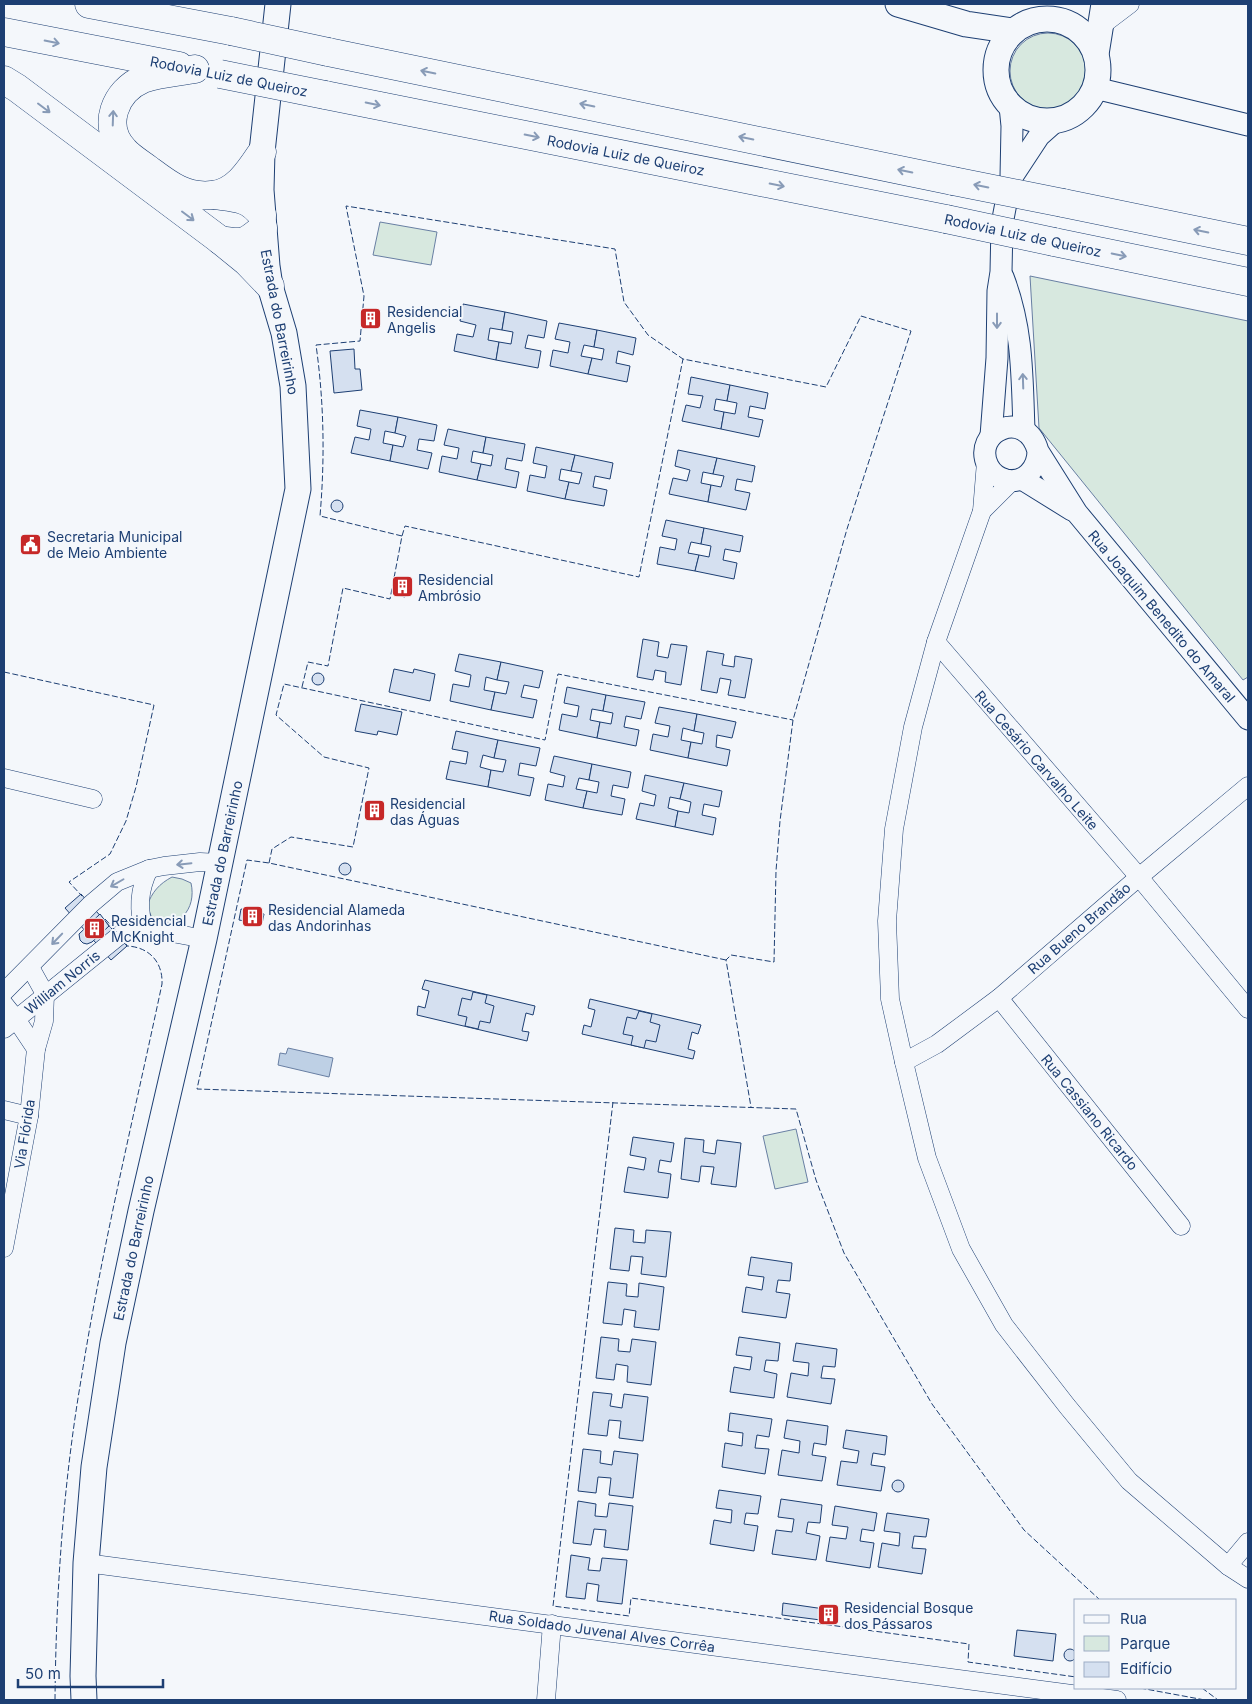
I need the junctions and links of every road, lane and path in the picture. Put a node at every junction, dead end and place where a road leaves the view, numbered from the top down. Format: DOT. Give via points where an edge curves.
graph roads {
  1 [pos="89,4"];
  2 [pos="144,4"];
  3 [pos="278,4"];
  4 [pos="898,4"];
  5 [pos="1130,4"];
  6 [pos="1068,12"];
  7 [pos="967,14"];
  8 [pos="1103,15"];
  9 [pos="187,22"];
  10 [pos="1013,31"];
  11 [pos="4,32"];
  12 [pos="1096,54"];
  13 [pos="996,59"];
  14 [pos="208,71"];
  15 [pos="4,80"];
  16 [pos="1095,88"];
  17 [pos="1010,106"];
  18 [pos="1057,120"];
  19 [pos="1248,125"];
  20 [pos="262,152"];
  21 [pos="1011,177"];
  22 [pos="214,195"];
  23 [pos="263,221"];
  24 [pos="220,240"];
  25 [pos="1248,241"];
  26 [pos="1001,272"];
  27 [pos="1248,282"];
  28 [pos="270,286"];
  29 [pos="1024,430"];
  30 [pos="991,436"];
  31 [pos="1038,451"];
  32 [pos="986,462"];
  33 [pos="1017,480"];
  34 [pos="982,511"];
  35 [pos="1076,513"];
  36 [pos="936,642"];
  37 [pos="1248,719"];
  38 [pos="4,778"];
  39 [pos="1248,786"];
  40 [pos="93,799"];
  41 [pos="220,863"];
  42 [pos="149,870"];
  43 [pos="1139,877"];
  44 [pos="145,931"];
  45 [pos="204,939"];
  46 [pos="30,966"];
  47 [pos="4,992"];
  48 [pos="45,994"];
  49 [pos="1000,998"];
  50 [pos="4,1004"];
  51 [pos="1248,1010"];
  52 [pos="10,1024"];
  53 [pos="36,1049"];
  54 [pos="904,1062"];
  55 [pos="4,1110"];
  56 [pos="29,1116"];
  57 [pos="1181,1226"];
  58 [pos="4,1248"];
  59 [pos="1248,1542"];
  60 [pos="86,1563"];
  61 [pos="1228,1566"];
  62 [pos="1248,1579"];
  63 [pos="552,1624"];
  64 [pos="84,1700"];
  65 [pos="546,1700"];
  66 [pos="1117,1700"];
  1 -- 9 [label="highway"];
  2 -- 9 [label="highway"];
  3 -- 20 [label="main road, Estrada do Barreirinho"];
  4 -- 7 [label="main road"];
  5 -- 8 [label="street"];
  6 -- 10 [label="main road" via="1027,22"];
  6 -- 12 [label="main road"];
  7 -- 10 [label="main road"];
  7 -- 13 [label="main road"];
  8 -- 12 [label="main road"];
  25 -- 9 [label="highway, one-way, bridge"];
  10 -- 13 [label="main road" via="1002,44"];
  11 -- 14 [label="highway, Rodovia Luiz de Queiroz, one-way"];
  12 -- 16 [label="main road"];
  13 -- 17 [label="main road" via="998,84"];
  22 -- 14 [label="highway, one-way" via="192,195 172,187 124,150 116,139 112,123 113,109 120,96 142,80 157,75"];
  14 -- 27 [label="highway, Rodovia Luiz de Queiroz, one-way, bridge"];
  15 -- 24 [label="highway, one-way"];
  16 -- 18 [label="main road" via="1086,103 1073,114"];
  16 -- 19 [label="street"];
  17 -- 18 [label="main road" via="1040,120"];
  17 -- 21 [label="street"];
  18 -- 21 [label="street" via="1039,136"];
  20 -- 22 [label="highway" via="246,176 231,188"];
  20 -- 23 [label="main road, Estrada do Barreirinho"];
  21 -- 26 [label="street" via="1002,224"];
  22 -- 23 [label="highway" via="243,199 254,206"];
  23 -- 24 [label="highway" via="248,241"];
  23 -- 28 [label="main road, Estrada do Barreirinho"];
  24 -- 28 [label="highway"];
  29 -- 26 [label="street, one-way" via="1018,329"];
  26 -- 30 [label="street, one-way"];
  28 -- 41 [label="main road, Estrada do Barreirinho" via="284,334 293,386 298,489"];
  29 -- 30 [label="street" via="1007,427"];
  29 -- 31 [label="street" via="1036,442"];
  30 -- 32 [label="street" via="985,452"];
  31 -- 33 [label="street" via="1035,468"];
  31 -- 35 [label="street, Rua Joaquim Benedito do Amaral"];
  32 -- 33 [label="street" via="996,476"];
  32 -- 34 [label="street"];
  33 -- 34 [label="street"];
  33 -- 35 [label="street, Rua Joaquim Benedito do Amaral"];
  34 -- 36 [label="street"];
  35 -- 37 [label="street, Rua Joaquim Benedito do Amaral"];
  36 -- 43 [label="street, Rua Cesário Carvalho Leite"];
  36 -- 54 [label="street" via="913,727 894,829 887,930 890,999"];
  38 -- 40 [label="street"];
  39 -- 43 [label="street, Rua Bueno Brandão"];
  41 -- 42 [label="street, William Norris, one-way" via="200,862"];
  41 -- 45 [label="main road, Estrada do Barreirinho"];
  42 -- 44 [label="street" via="140,896 140,918"];
  42 -- 46 [label="street, William Norris, one-way" via="117,882"];
  43 -- 49 [label="street, Rua Bueno Brandão"];
  43 -- 51 [label="street, Rua Cesário Carvalho Leite"];
  44 -- 45 [label="street"];
  44 -- 48 [label="street, William Norris" via="133,930 120,935"];
  45 -- 60 [label="main road, Estrada do Barreirinho" via="113,1343 94,1467"];
  46 -- 47 [label="street, William Norris"];
  46 -- 48 [label="street"];
  48 -- 52 [label="street, William Norris"];
  48 -- 53 [label="street, Via Flórida" via="44,1021"];
  49 -- 54 [label="street, Rua Bueno Brandão" via="937,1044"];
  49 -- 57 [label="street, Rua Cassiano Ricardo"];
  50 -- 52 [label="street"];
  52 -- 53 [label="street"];
  53 -- 56 [label="street, Via Flórida"];
  54 -- 61 [label="street" via="927,1158 961,1249 1004,1325 1129,1481"];
  55 -- 56 [label="street"];
  56 -- 58 [label="street, Via Flórida"];
  59 -- 61 [label="street"];
  60 -- 63 [label="street, Rua Soldado Juvenal Alves Corrêa"];
  60 -- 64 [label="main road, Estrada do Barreirinho"];
  61 -- 62 [label="street"];
  63 -- 65 [label="street"];
  63 -- 66 [label="street, Rua Soldado Juvenal Alves Corrêa"];
}
